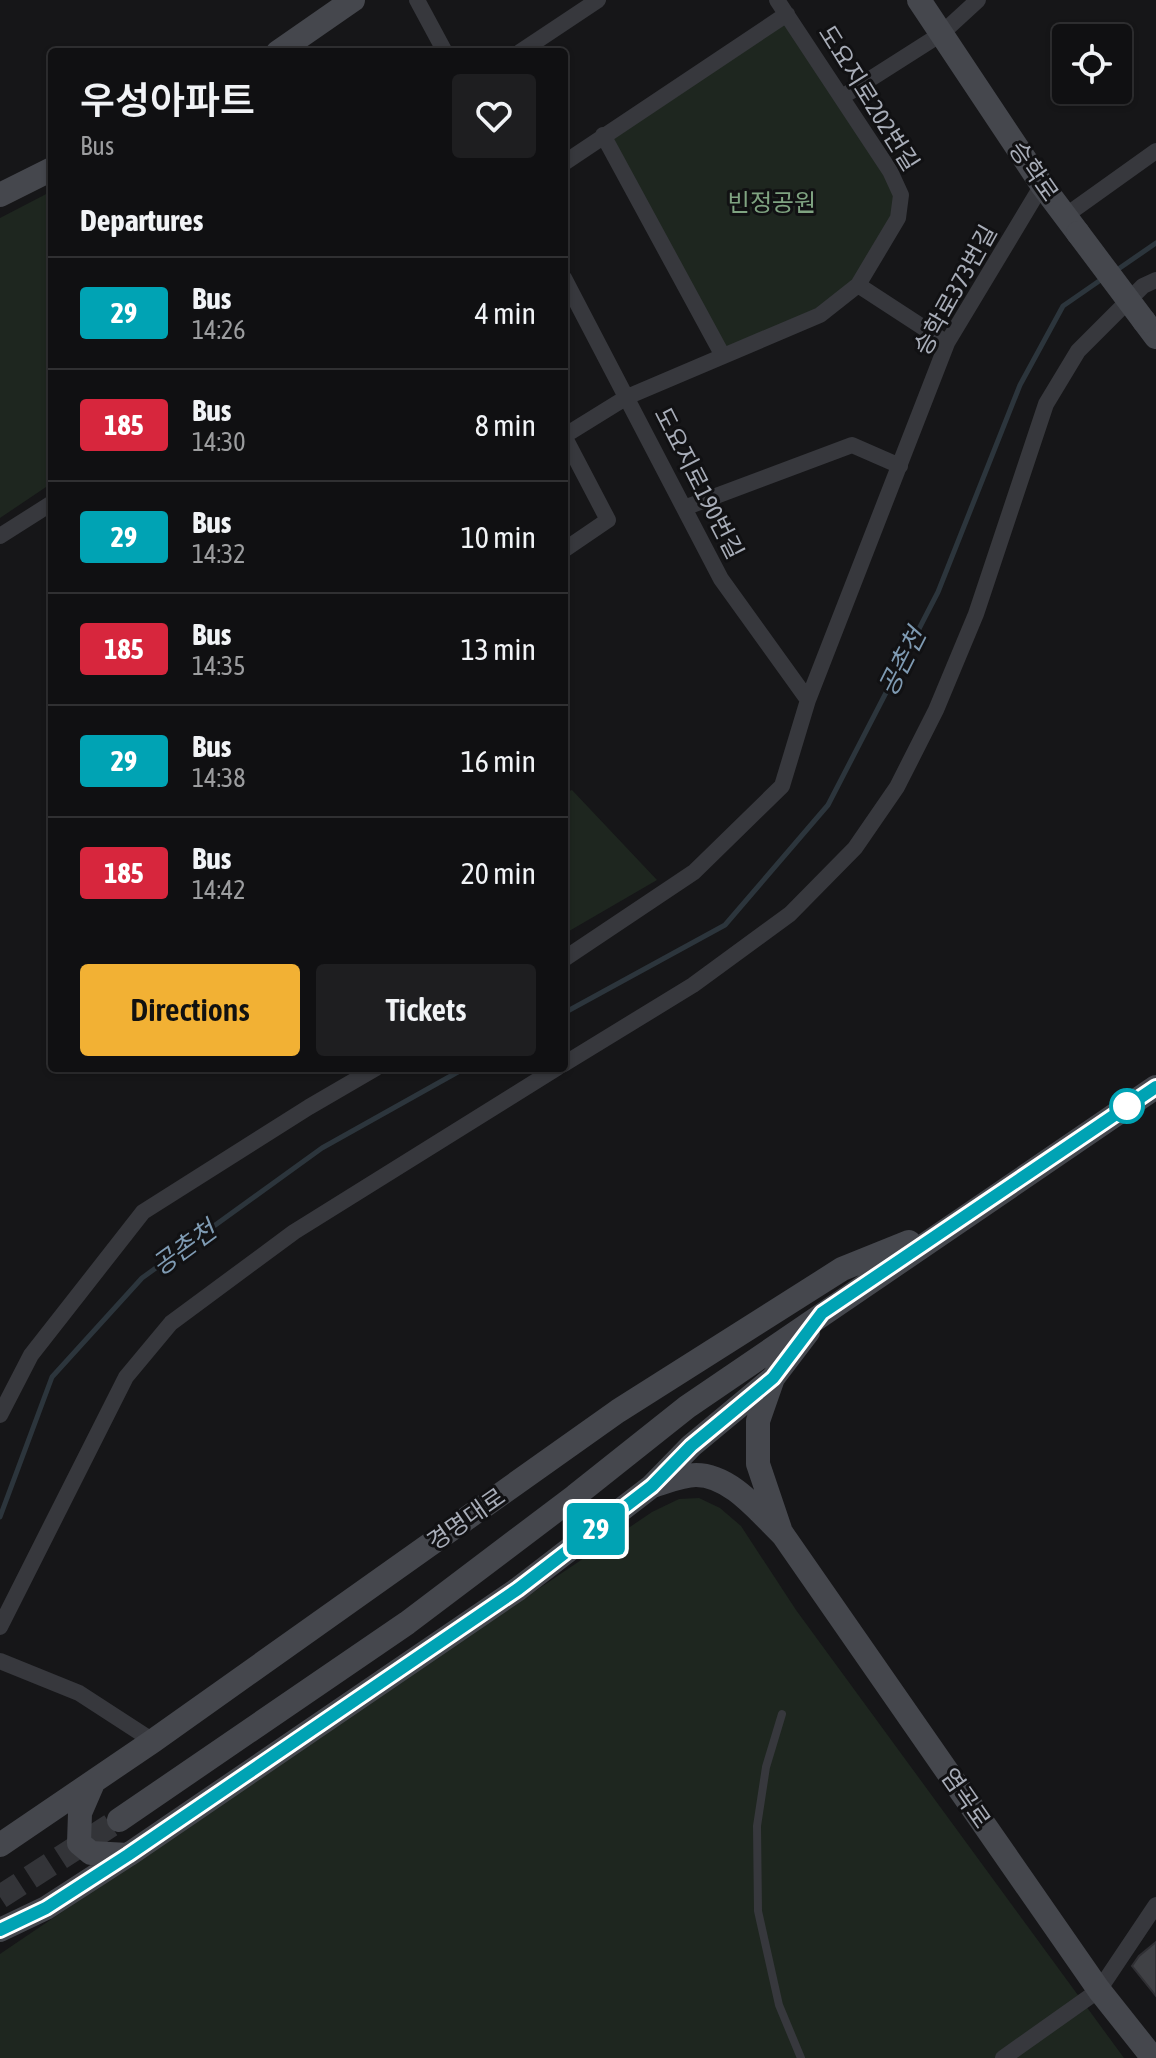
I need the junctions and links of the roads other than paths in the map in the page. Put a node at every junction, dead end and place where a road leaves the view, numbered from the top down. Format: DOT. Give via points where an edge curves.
graph roads {
  1 [pos="353,0"];
  2 [pos="417,0"];
  3 [pos="598,0"];
  4 [pos="919,0"];
  5 [pos="978,0"];
  6 [pos="782,7"];
  7 [pos="941,34"];
  8 [pos="284,48"];
  9 [pos="443,48"];
  10 [pos="526,48"];
  11 [pos="842,97"];
  12 [pos="603,135"];
  13 [pos="1156,151"];
  14 [pos="568,160"];
  15 [pos="48,171"];
  16 [pos="1042,185"];
  17 [pos="0,195"];
  18 [pos="1072,224"];
  19 [pos="1156,280"];
  20 [pos="858,285"];
  21 [pos="568,286"];
  22 [pos="1150,329"];
  23 [pos="947,343"];
  24 [pos="723,356"];
  25 [pos="627,397"];
  26 [pos="568,434"];
  27 [pos="568,444"];
  28 [pos="900,466"];
  29 [pos="48,506"];
  30 [pos="684,508"];
  31 [pos="0,536"];
  32 [pos="568,547"];
  33 [pos="808,700"];
  34 [pos="568,956"];
  35 [pos="568,1062"];
  36 [pos="369,1072"];
  37 [pos="551,1072"];
  38 [pos="1156,1087"];
  39 [pos="952,1224"];
  40 [pos="822,1313"];
  41 [pos="773,1378"];
  42 [pos="0,1415"];
  43 [pos="652,1486"];
  44 [pos="783,1535"];
  45 [pos="0,1627"];
  46 [pos="0,1661"];
  47 [pos="782,1714"];
  48 [pos="153,1741"];
  49 [pos="93,1783"];
  50 [pos="119,1820"];
  51 [pos="0,1845"];
  52 [pos="128,1855"];
  53 [pos="1156,1905"];
  54 [pos="46,1908"];
  55 [pos="0,1930"];
  56 [pos="0,1938"];
  57 [pos="1099,1990"];
  58 [pos="801,2058"];
  59 [pos="1003,2058"];
  60 [pos="1153,2058"];
  1 -- 8 [label="main road"];
  2 -- 9 [label="street"];
  3 -- 10 [label="street"];
  4 -- 7 [label="main road, 승학로"];
  5 -- 7 [label="street"];
  6 -- 11 [label="street, 도요지로202번길"];
  6 -- 12 [label="street, 도요지로202번길"];
  7 -- 11 [label="street"];
  7 -- 16 [label="main road, 승학로"];
  11 -- 20 [label="street, 도요지로202번길" via="901,195 898,218"];
  12 -- 14 [label="street, 도요지로202번길"];
  12 -- 24 [label="street"];
  13 -- 18 [label="street"];
  15 -- 17 [label="main road"];
  16 -- 18 [label="main road, 승학로"];
  16 -- 23 [label="street, 승학로373번길"];
  18 -- 22 [label="main road, 승학로, bridge"];
  19 -- 35 [label="street" via="1143,286 1078,351 1046,404 976,614 936,710 897,787 855,848 778,923 693,985"];
  20 -- 23 [label="street"];
  20 -- 24 [label="street, 도요지로202번길" via="820,315"];
  21 -- 25 [label="street, 도요지로190번길"];
  23 -- 28 [label="street, 승학로373번길"];
  24 -- 25 [label="street, 도요지로202번길"];
  25 -- 26 [label="street, 도요지로202번길"];
  25 -- 30 [label="street, 도요지로190번길"];
  27 -- 32 [label="street" via="608,520"];
  28 -- 30 [label="street" via="852,445"];
  28 -- 33 [label="street, 승학로373번길"];
  29 -- 31 [label="street"];
  30 -- 33 [label="street, 도요지로190번길" via="721,579"];
  33 -- 34 [label="street, 승학로373번길" via="782,786 694,872"];
  36 -- 42 [label="street" via="143,1212 31,1355"];
  37 -- 45 [label="street" via="294,1232 171,1323 126,1377"];
  38 -- 39 [label="main road, 경명대로"];
  39 -- 40 [label="main road, 경명대로"];
  39 -- 48 [label="main road, 경명대로" via="842,1269 618,1411"];
  40 -- 41 [label="main road, 경명대로"];
  40 -- 50 [label="main road, 경명대로" via="687,1407 407,1623"];
  41 -- 43 [label="main road, 경명대로"];
  41 -- 44 [label="main road, 염곡로" via="758,1421 758,1464"];
  43 -- 44 [label="main road, 염곡로" via="695,1475 716,1479 751,1503"];
  43 -- 52 [label="main road, 경명대로" via="518,1589"];
  44 -- 57 [label="main road, 염곡로"];
  46 -- 48 [label="street" via="79,1693"];
  47 -- 58 [label="lane" via="766,1767 757,1826 758,1911 779,2005"];
  48 -- 49 [label="main road, 경명대로"];
  49 -- 51 [label="main road, 경명대로"];
  49 -- 52 [label="main road" via="80,1813 79,1843 91,1853"];
  52 -- 54 [label="main road, 경명대로"];
  53 -- 57 [label="street"];
  54 -- 55 [label="main road, 경명대로"];
  54 -- 56 [label="main road"];
  57 -- 59 [label="street"];
  57 -- 60 [label="main road, 염곡로"];
}
